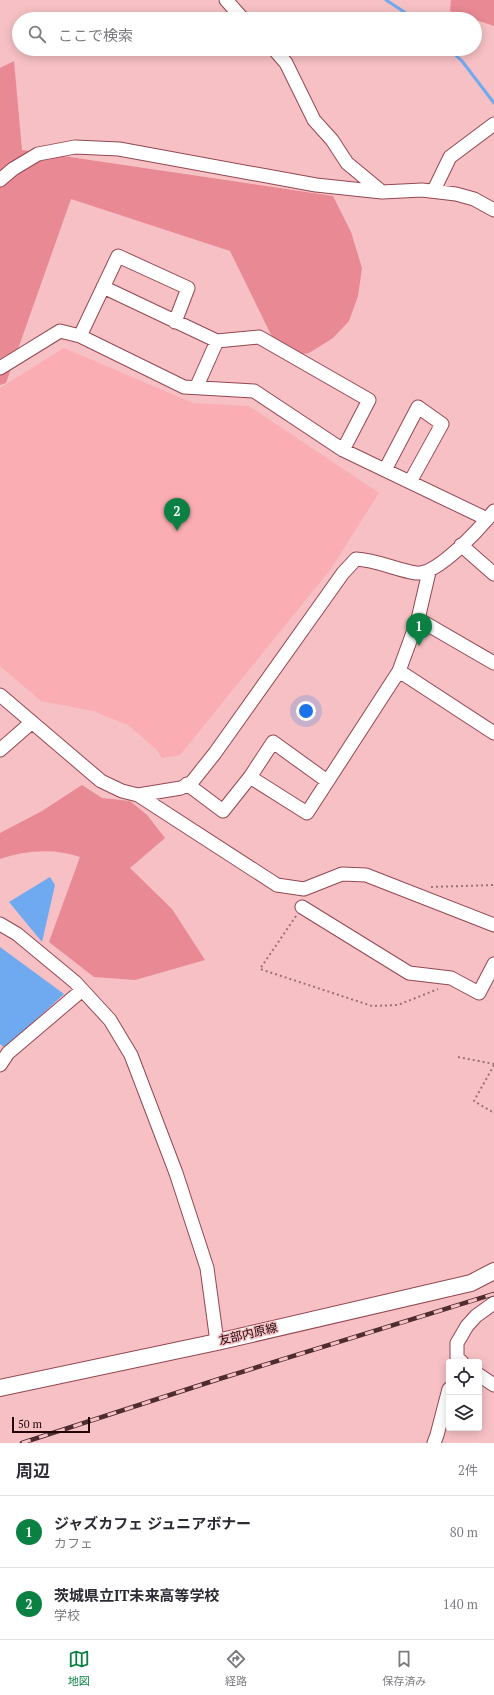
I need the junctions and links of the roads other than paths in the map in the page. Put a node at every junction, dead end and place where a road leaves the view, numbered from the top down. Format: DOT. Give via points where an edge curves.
graph roads {
  1 [pos="226,0"];
  2 [pos="237,12"];
  3 [pos="280,56"];
  4 [pos="494,124"];
  5 [pos="0,180"];
  6 [pos="434,190"];
  7 [pos="382,192"];
  8 [pos="494,210"];
  9 [pos="102,287"];
  10 [pos="175,322"];
  11 [pos="80,336"];
  12 [pos="217,341"];
  13 [pos="0,368"];
  14 [pos="197,386"];
  15 [pos="343,450"];
  16 [pos="385,470"];
  17 [pos="410,482"];
  18 [pos="490,515"];
  19 [pos="461,544"];
  20 [pos="429,572"];
  21 [pos="494,574"];
  22 [pos="418,619"];
  23 [pos="494,663"];
  24 [pos="399,671"];
  25 [pos="0,694"];
  26 [pos="32,722"];
  27 [pos="494,733"];
  28 [pos="0,750"];
  29 [pos="250,777"];
  30 [pos="327,782"];
  31 [pos="187,784"];
  32 [pos="138,795"];
  33 [pos="302,907"];
  34 [pos="0,924"];
  35 [pos="494,924"];
  36 [pos="494,964"];
  37 [pos="81,991"];
  38 [pos="0,1064"];
  39 [pos="494,1272"];
  40 [pos="494,1303"];
  41 [pos="216,1342"];
  42 [pos="459,1359"];
  43 [pos="482,1377"];
  44 [pos="494,1385"];
  45 [pos="0,1388"];
  46 [pos="446,1395"];
  47 [pos="434,1443"];
  1 -- 2 [label="street"];
  3 -- 7 [label="street" via="286,63 314,120 332,140 347,163"];
  4 -- 6 [label="street" via="450,157"];
  5 -- 7 [label="street" via="38,154 75,147 119,149 316,185"];
  6 -- 7 [label="street"];
  6 -- 8 [label="street" via="474,199"];
  9 -- 10 [label="street"];
  9 -- 10 [label="street" via="118,256 188,288"];
  9 -- 11 [label="street"];
  10 -- 12 [label="street"];
  11 -- 13 [label="street" via="60,331"];
  11 -- 14 [label="street" via="184,387"];
  12 -- 14 [label="street"];
  12 -- 15 [label="street" via="259,337 369,400"];
  14 -- 15 [label="street" via="254,391"];
  15 -- 16 [label="street"];
  16 -- 17 [label="street"];
  16 -- 17 [label="street" via="418,407 442,424"];
  17 -- 18 [label="street"];
  18 -- 19 [label="street"];
  19 -- 20 [label="street"];
  19 -- 21 [label="street"];
  20 -- 22 [label="street"];
  20 -- 31 [label="street" via="418,574 356,559 343,573 215,753 192,782"];
  22 -- 23 [label="street"];
  22 -- 24 [label="street"];
  24 -- 27 [label="street"];
  24 -- 30 [label="street"];
  25 -- 26 [label="street"];
  26 -- 28 [label="street"];
  26 -- 32 [label="street" via="101,781"];
  29 -- 30 [label="street" via="307,813"];
  29 -- 30 [label="street" via="272,742"];
  29 -- 31 [label="street" via="223,811"];
  31 -- 32 [label="street" via="181,788"];
  32 -- 35 [label="street" via="277,885 304,889 342,874 366,875"];
  33 -- 36 [label="street" via="409,973 450,978 479,993"];
  34 -- 37 [label="street" via="18,934"];
  37 -- 38 [label="street" via="8,1052"];
  37 -- 41 [label="street" via="110,1020 131,1055 176,1173 207,1268"];
  39 -- 41 [label="main road, 友部内原線" via="471,1283"];
  40 -- 42 [label="street" via="476,1316 457,1343"];
  41 -- 45 [label="main road, 友部内原線"];
  43 -- 44 [label="street"];
  46 -- 47 [label="street"];
}
